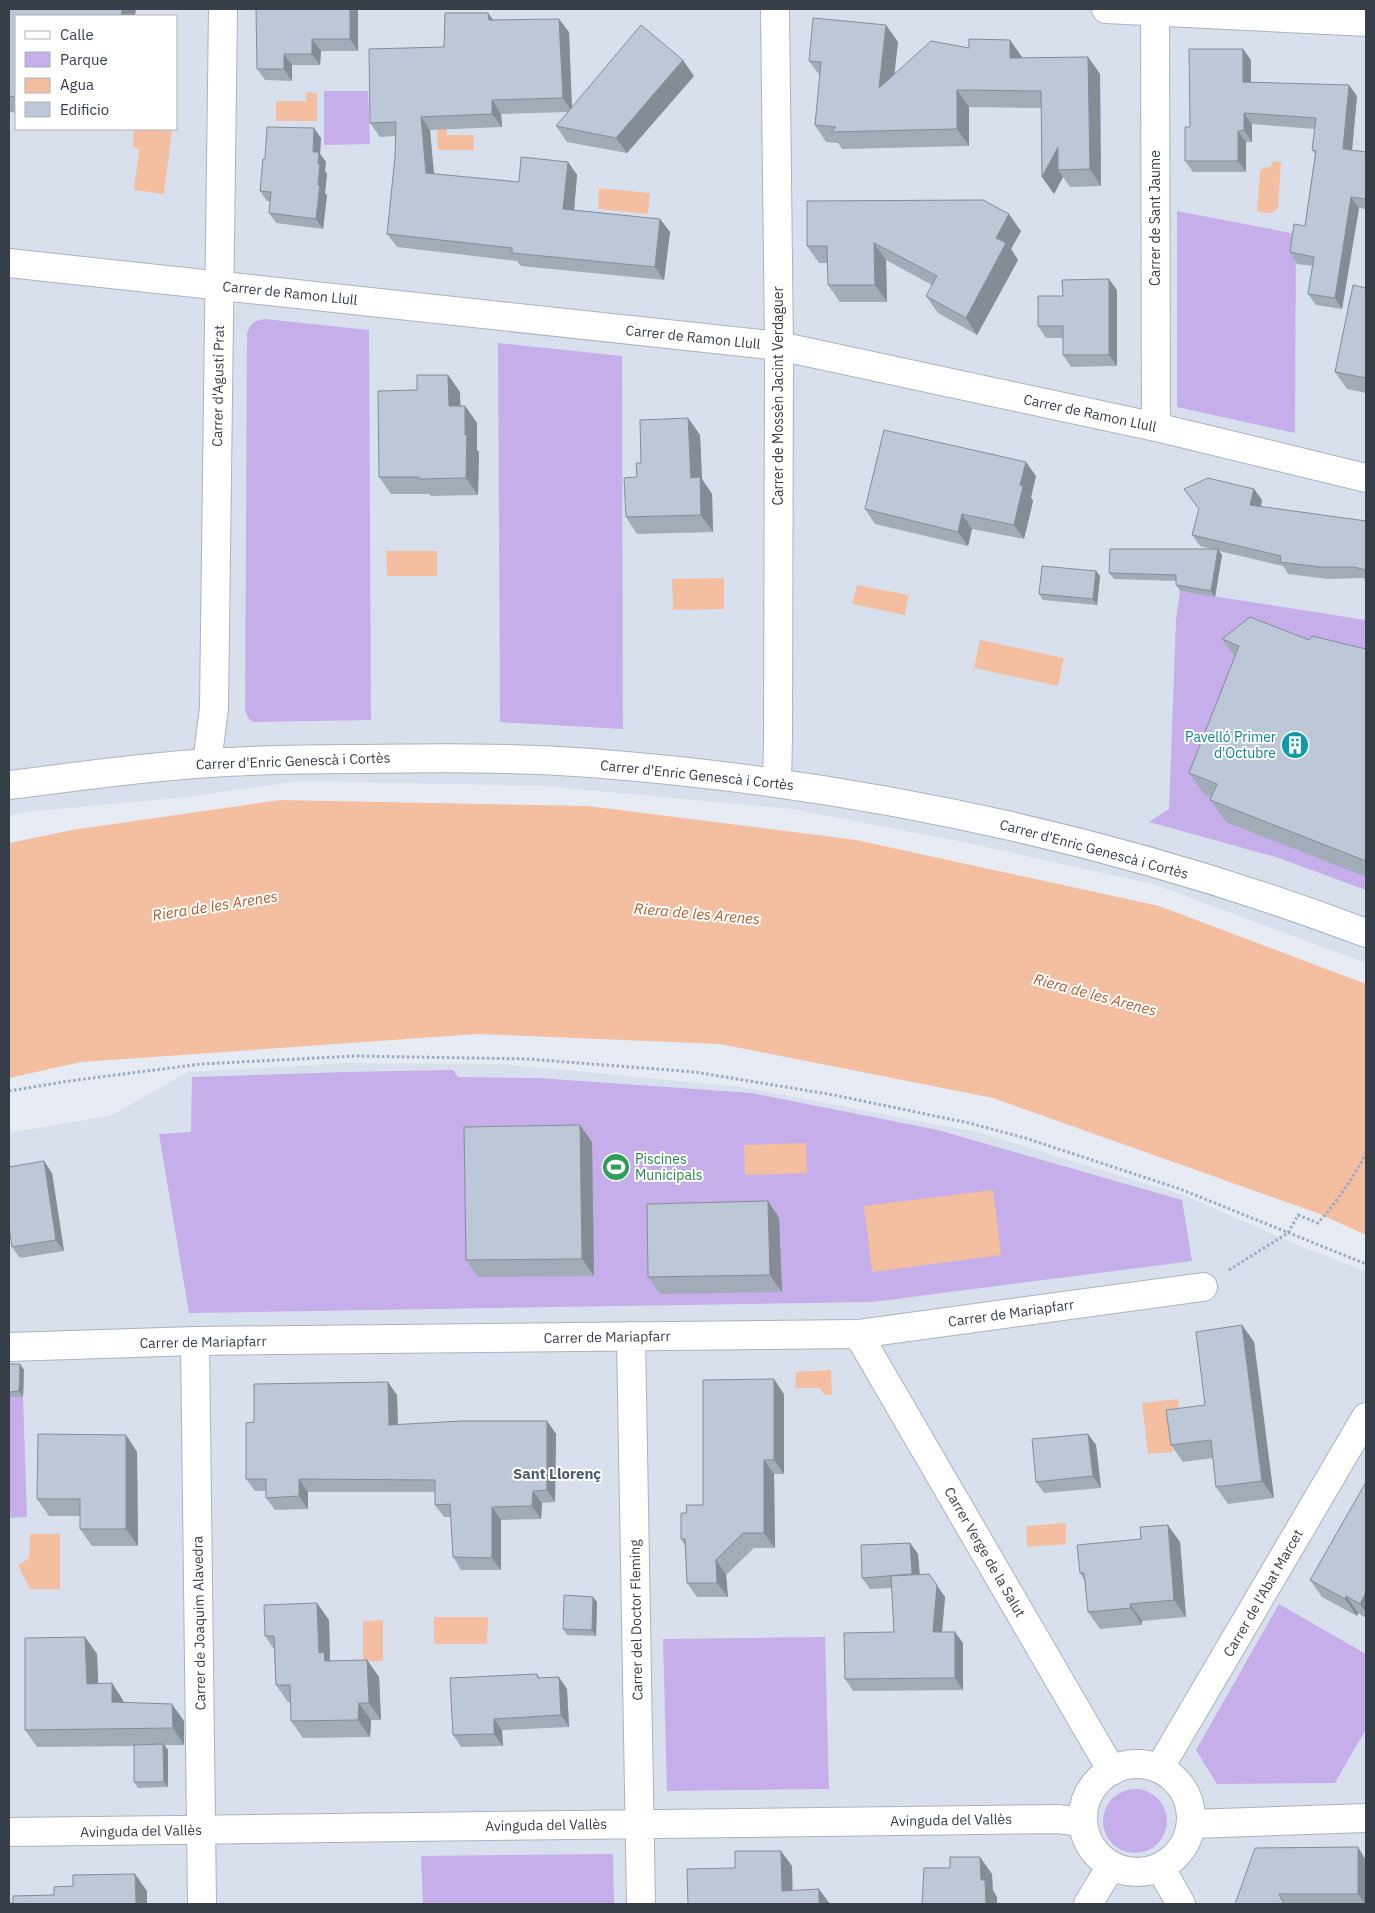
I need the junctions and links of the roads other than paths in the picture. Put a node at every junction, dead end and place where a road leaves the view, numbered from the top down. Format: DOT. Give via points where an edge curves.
graph roads {
  1 [pos="223,9"];
  2 [pos="775,9"];
  3 [pos="1106,9"];
  4 [pos="1155,10"];
  5 [pos="1366,22"];
  6 [pos="9,263"];
  7 [pos="219,285"];
  8 [pos="779,346"];
  9 [pos="1156,427"];
  10 [pos="1366,478"];
  11 [pos="207,763"];
  12 [pos="777,782"];
  13 [pos="9,785"];
  14 [pos="1366,933"];
  15 [pos="1203,1287"];
  16 [pos="858,1334"];
  17 [pos="630,1336"];
  18 [pos="195,1341"];
  19 [pos="9,1347"];
  20 [pos="1366,1417"];
  21 [pos="1159,1769"];
  22 [pos="1112,1771"];
  23 [pos="1366,1818"];
  24 [pos="1083,1822"];
  25 [pos="640,1824"];
  26 [pos="1191,1824"];
  27 [pos="202,1830"];
  28 [pos="9,1832"];
  29 [pos="1111,1866"];
  30 [pos="1160,1868"];
  31 [pos="202,1904"];
  32 [pos="641,1904"];
  33 [pos="1088,1904"];
  34 [pos="1181,1904"];
  1 -- 7 [label="street, Carrer d'Agustí Prat"];
  2 -- 8 [label="street, Carrer de Mossèn Jacint Verdaguer"];
  3 -- 4 [label="street"];
  4 -- 5 [label="street"];
  4 -- 9 [label="street, Carrer de Sant Jaume"];
  6 -- 7 [label="street, Carrer de Ramon Llull"];
  7 -- 8 [label="street, Carrer de Ramon Llull"];
  7 -- 11 [label="street, Carrer d'Agustí Prat" via="214,708"];
  8 -- 9 [label="street, Carrer de Ramon Llull"];
  8 -- 12 [label="street, Carrer de Mossèn Jacint Verdaguer"];
  9 -- 10 [label="street, Carrer de Ramon Llull"];
  11 -- 12 [label="street, Carrer d'Enric Genescà i Cortès" via="458,757 588,763"];
  11 -- 13 [label="street, Carrer d'Enric Genescà i Cortès"];
  12 -- 14 [label="street, Carrer d'Enric Genescà i Cortès" via="964,815 1123,855 1281,902"];
  15 -- 16 [label="street, Carrer de Mariapfarr"];
  16 -- 17 [label="street, Carrer de Mariapfarr"];
  16 -- 22 [label="street, Carrer Verge de la Salut"];
  17 -- 18 [label="street, Carrer de Mariapfarr"];
  17 -- 25 [label="street, Carrer del Doctor Fleming"];
  18 -- 19 [label="street, Carrer de Mariapfarr"];
  18 -- 27 [label="street, Carrer de Joaquim Alavedra"];
  20 -- 21 [label="street, Carrer de l'Abat Marcet"];
  21 -- 22 [label="street" via="1143,1765"];
  21 -- 26 [label="street" via="1180,1785 1187,1797"];
  22 -- 24 [label="street" via="1090,1792"];
  23 -- 26 [label="street"];
  24 -- 25 [label="street, Avinguda del Vallès" via="1056,1819"];
  24 -- 29 [label="street" via="1088,1840 1097,1854"];
  25 -- 27 [label="street, Avinguda del Vallès"];
  25 -- 32 [label="street, Carrer del Doctor Fleming"];
  26 -- 30 [label="street" via="1186,1842 1175,1857"];
  27 -- 28 [label="street, Avinguda del Vallès"];
  27 -- 31 [label="street, Carrer de Joaquim Alavedra"];
  29 -- 30 [label="street" via="1144,1872"];
  29 -- 33 [label="street"];
  30 -- 34 [label="street"];
}
